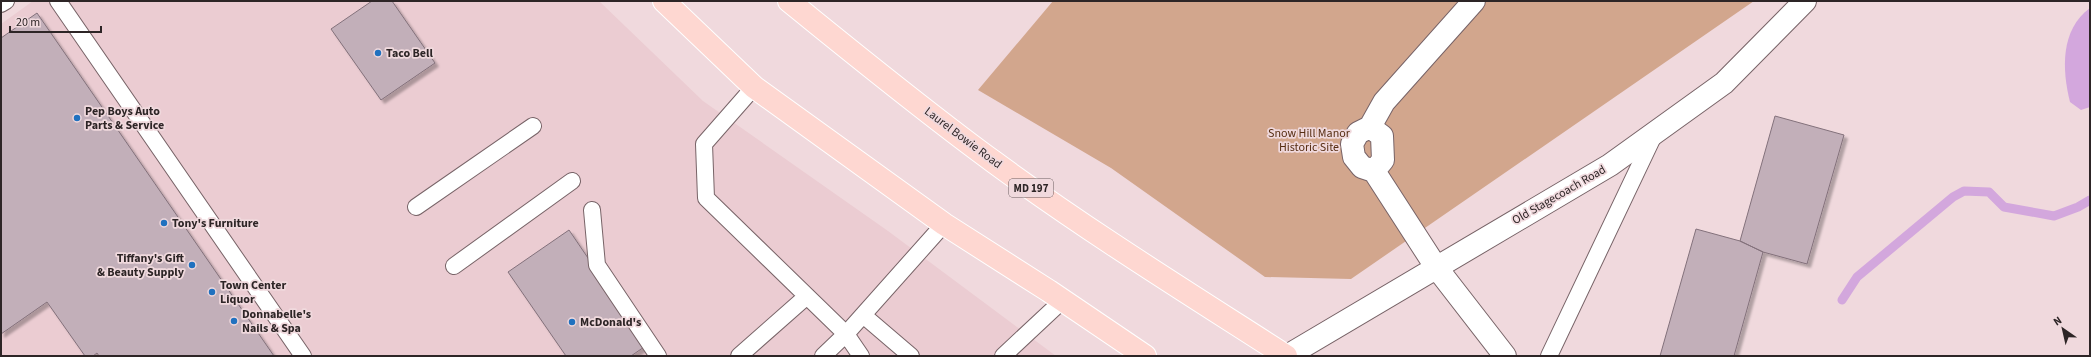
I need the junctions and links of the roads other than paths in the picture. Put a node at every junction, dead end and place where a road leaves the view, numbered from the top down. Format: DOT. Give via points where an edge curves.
graph roads {
  1 [pos="6,1"];
  2 [pos="58,1"];
  3 [pos="664,1"];
  4 [pos="789,1"];
  5 [pos="1474,1"];
  6 [pos="1805,1"];
  7 [pos="1,4"];
  8 [pos="754,86"];
  9 [pos="534,126"];
  10 [pos="1370,127"];
  11 [pos="1655,133"];
  12 [pos="1374,171"];
  13 [pos="572,181"];
  14 [pos="416,207"];
  15 [pos="592,210"];
  16 [pos="944,224"];
  17 [pos="454,266"];
  18 [pos="1436,267"];
  19 [pos="807,296"];
  20 [pos="1063,300"];
  21 [pos="863,315"];
  22 [pos="846,334"];
  23 [pos="303,356"];
  24 [pos="658,356"];
  25 [pos="739,356"];
  26 [pos="823,356"];
  27 [pos="860,356"];
  28 [pos="911,356"];
  29 [pos="1003,356"];
  30 [pos="1145,356"];
  31 [pos="1287,356"];
  32 [pos="1505,356"];
  33 [pos="1549,356"];
  1 -- 7 [label="lane"];
  2 -- 23 [label="lane"];
  3 -- 8 [label="main road"];
  4 -- 31 [label="main road, Laurel Bowie Road / MD 197" via="994,162 1156,272"];
  5 -- 10 [label="street" via="1384,102"];
  6 -- 11 [label="street, Old Stagecoach Road" via="1724,83"];
  8 -- 16 [label="main road"];
  8 -- 19 [label="lane" via="704,144 706,198"];
  9 -- 14 [label="lane"];
  10 -- 12 [label="street" via="1382,136 1383,160"];
  10 -- 12 [label="street" via="1358,133 1352,144 1354,157 1362,167"];
  11 -- 18 [label="street, Old Stagecoach Road" via="1610,165"];
  11 -- 33 [label="lane"];
  12 -- 18 [label="street"];
  13 -- 17 [label="lane"];
  15 -- 24 [label="lane" via="596,265"];
  16 -- 20 [label="main road"];
  16 -- 21 [label="lane"];
  18 -- 31 [label="street, Old Stagecoach Road"];
  18 -- 32 [label="street"];
  19 -- 22 [label="lane"];
  19 -- 25 [label="lane"];
  20 -- 29 [label="lane"];
  20 -- 30 [label="main road"];
  21 -- 22 [label="lane"];
  21 -- 28 [label="lane"];
  22 -- 26 [label="lane"];
  22 -- 27 [label="lane"];
}
